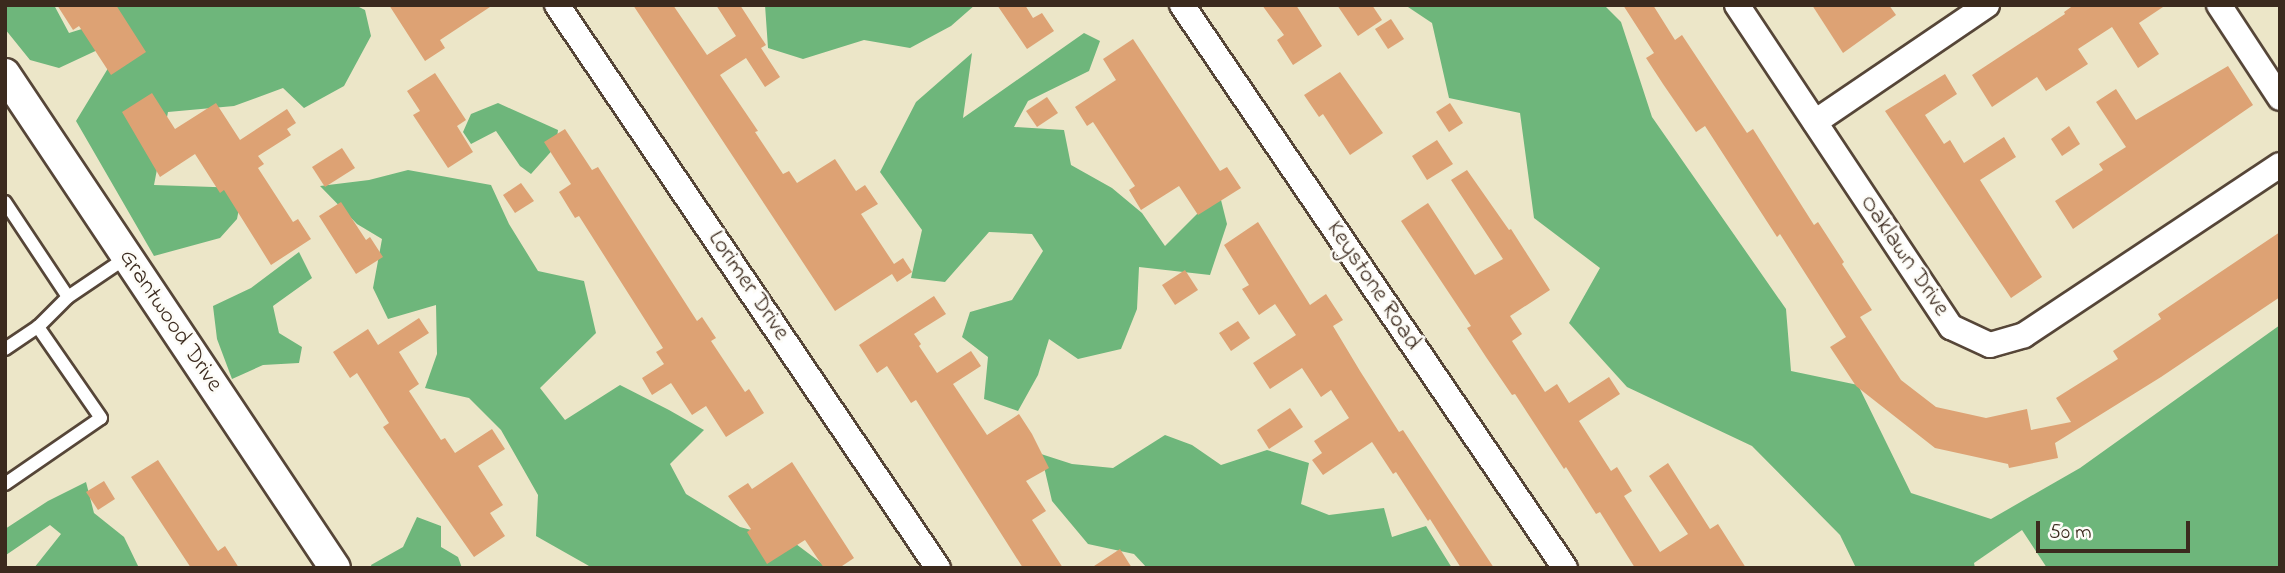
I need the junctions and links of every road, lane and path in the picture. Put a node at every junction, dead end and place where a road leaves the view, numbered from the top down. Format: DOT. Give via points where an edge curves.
graph roads {
  1 [pos="557,5"];
  2 [pos="1182,5"];
  3 [pos="1737,5"];
  4 [pos="1987,5"];
  5 [pos="2219,5"];
  6 [pos="5,74"];
  7 [pos="2280,98"];
  8 [pos="1815,122"];
  9 [pos="2280,165"];
  10 [pos="5,202"];
  11 [pos="127,257"];
  12 [pos="68,297"];
  13 [pos="38,327"];
  14 [pos="5,348"];
  15 [pos="5,484"];
  16 [pos="335,568"];
  17 [pos="938,568"];
  18 [pos="1565,568"];
  1 -- 17 [label="street, Lorimer Drive"];
  2 -- 18 [label="street, Keystone Road"];
  3 -- 8 [label="street, Oaklawn Drive"];
  4 -- 8 [label="street"];
  5 -- 7 [label="street"];
  6 -- 11 [label="street, Grantwood Drive"];
  8 -- 9 [label="street, Oaklawn Drive" via="1951,327 1990,345 2024,335"];
  10 -- 12 [label="lane"];
  11 -- 12 [label="lane"];
  11 -- 16 [label="street, Grantwood Drive"];
  12 -- 13 [label="lane"];
  13 -- 14 [label="lane"];
  13 -- 15 [label="lane" via="101,418"];
}
